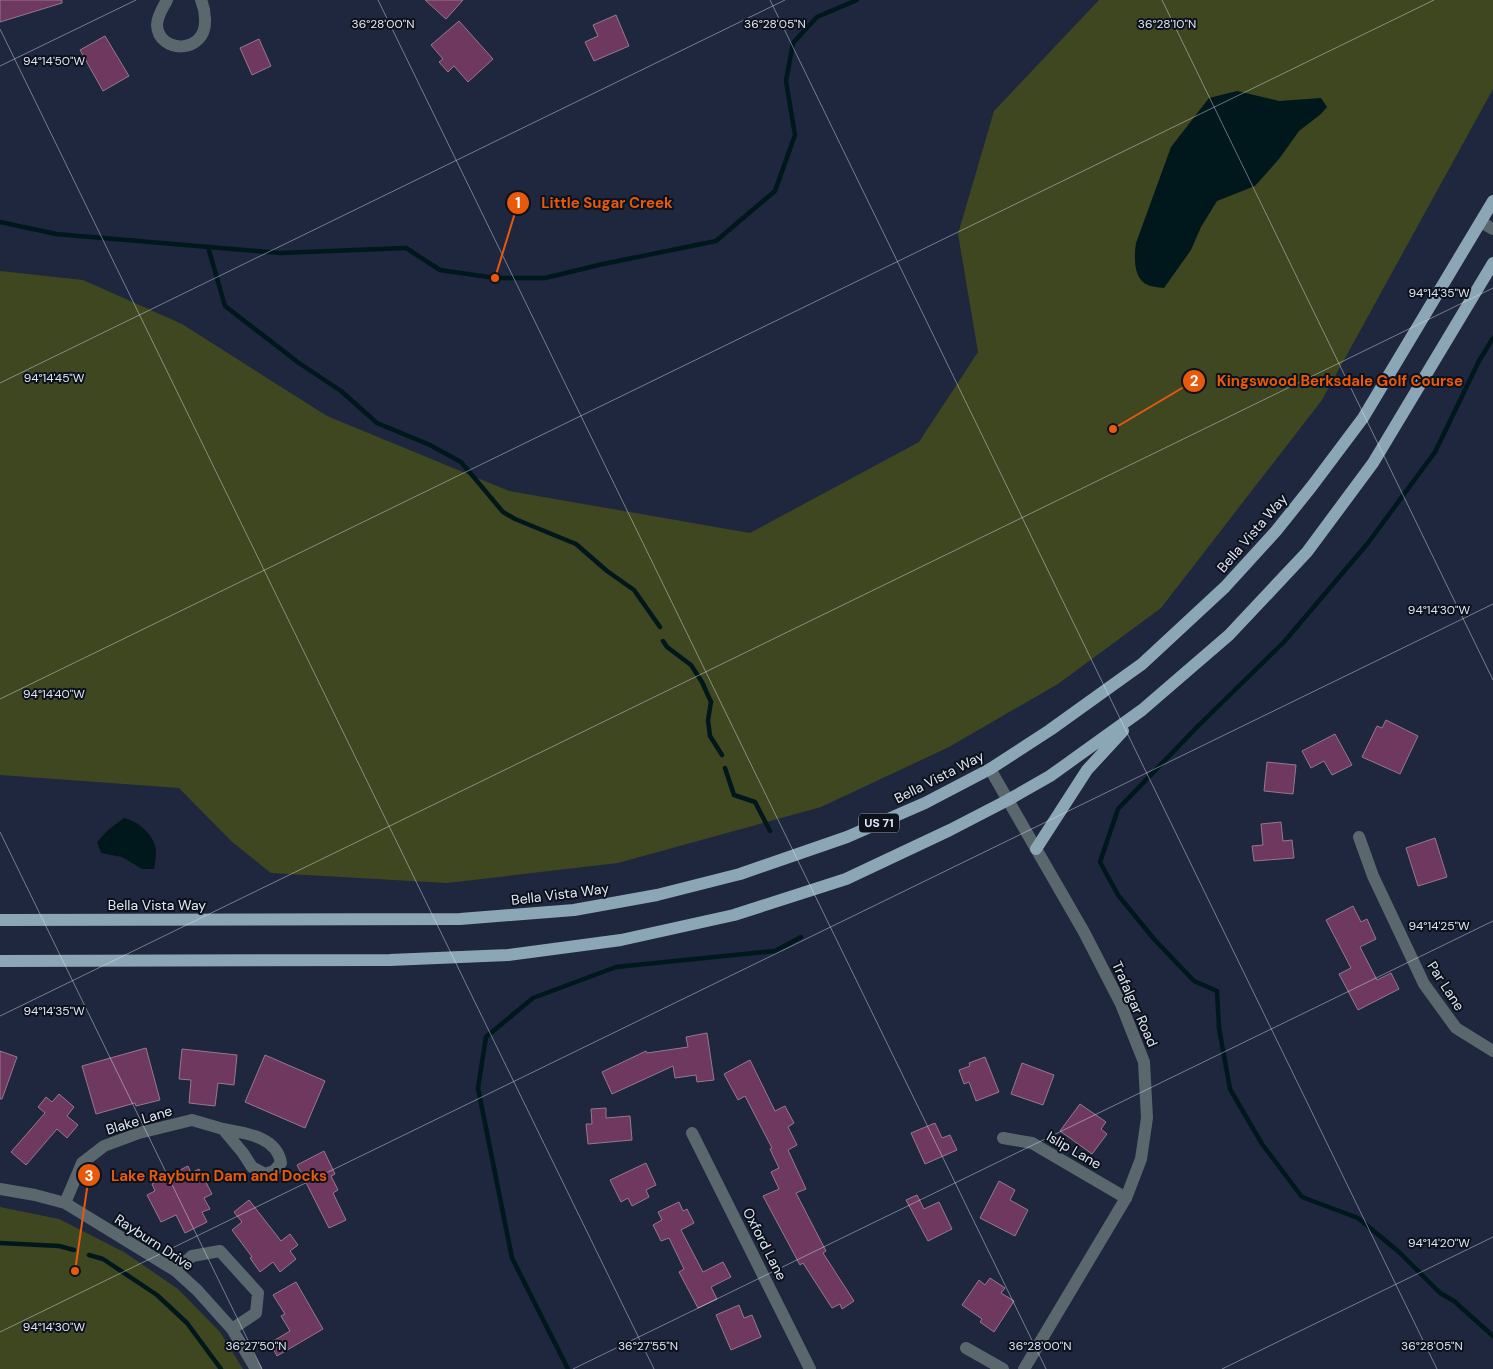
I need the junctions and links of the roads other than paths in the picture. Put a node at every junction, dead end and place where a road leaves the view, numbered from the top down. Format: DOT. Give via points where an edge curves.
graph roads {
  1 [pos="167,0"];
  2 [pos="201,0"];
  3 [pos="1493,201"];
  4 [pos="1481,222"];
  5 [pos="1493,229"];
  6 [pos="1493,263"];
  7 [pos="1142,710"];
  8 [pos="990,769"];
  9 [pos="1008,800"];
  10 [pos="1359,837"];
  11 [pos="1036,849"];
  12 [pos="0,920"];
  13 [pos="0,961"];
  14 [pos="1493,1051"];
  15 [pos="223,1129"];
  16 [pos="692,1133"];
  17 [pos="1003,1138"];
  18 [pos="0,1189"];
  19 [pos="1126,1198"];
  20 [pos="66,1203"];
  21 [pos="176,1272"];
  22 [pos="232,1329"];
  23 [pos="966,1348"];
  24 [pos="256,1369"];
  25 [pos="810,1369"];
  26 [pos="1003,1369"];
  27 [pos="1024,1369"];
  1 -- 2 [label="street" via="157,26 162,38 174,47 186,47 203,33 205,23"];
  3 -- 4 [label="main road, Bella Vista Way / US 71"];
  4 -- 5 [label="street"];
  4 -- 8 [label="main road, Bella Vista Way / US 71" via="1363,418 1270,538 1225,587 1142,664"];
  6 -- 7 [label="main road, US 71" via="1373,463 1307,552 1228,635"];
  7 -- 9 [label="main road, US 71" via="1050,776"];
  7 -- 11 [label="main road" via="1087,770"];
  8 -- 9 [label="street, Trafalgar Road"];
  8 -- 12 [label="main road, Bella Vista Way / US 71" via="847,838 749,871 657,895 574,910 460,919"];
  9 -- 11 [label="street, Trafalgar Road"];
  9 -- 13 [label="main road, US 71" via="846,879 734,915 621,940 508,955 390,960"];
  10 -- 14 [label="street, Par Lane" via="1373,876 1424,984 1456,1028"];
  11 -- 19 [label="street, Trafalgar Road" via="1121,1004 1144,1062 1147,1118 1141,1159"];
  15 -- 20 [label="street, Blake Lane" via="192,1120 139,1133 104,1146 82,1163"];
  16 -- 25 [label="street, Oxford Lane"];
  17 -- 19 [label="street, Islip Lane" via="1032,1143"];
  18 -- 20 [label="street, Rayburn Drive"];
  19 -- 27 [label="street, Trafalgar Road"];
  20 -- 21 [label="street, Rayburn Drive"];
  21 -- 22 [label="street, Rayburn Drive"];
  21 -- 22 [label="street" via="192,1256 220,1251 258,1293 256,1313"];
  22 -- 24 [label="street, Rayburn Drive"];
  23 -- 26 [label="street"];
}
